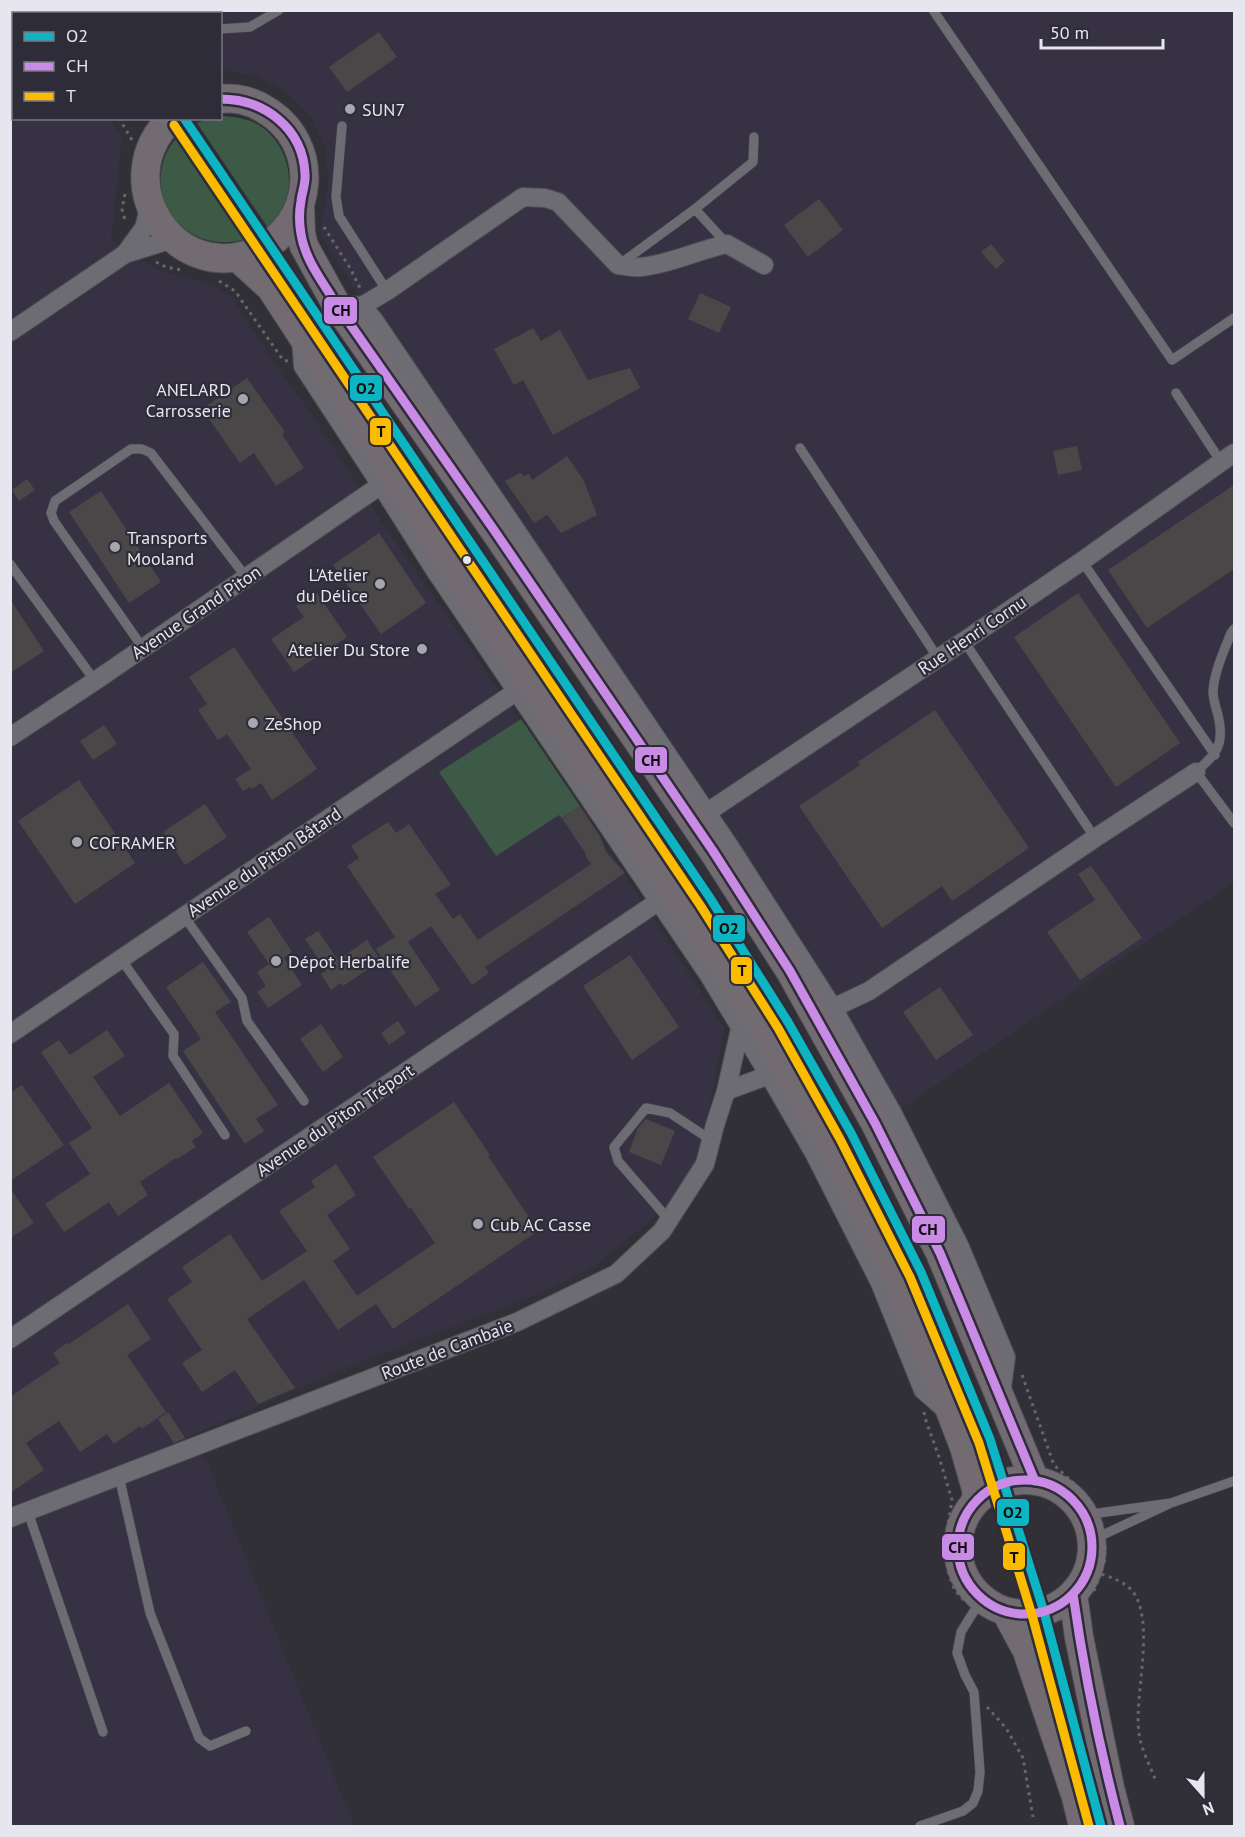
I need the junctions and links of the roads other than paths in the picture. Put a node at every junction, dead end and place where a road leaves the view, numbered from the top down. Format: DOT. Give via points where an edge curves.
graph roads {
  1 [pos="279,10"];
  2 [pos="933,10"];
  3 [pos="222,29"];
  4 [pos="222,99"];
  5 [pos="184,120"];
  6 [pos="158,125"];
  7 [pos="342,126"];
  8 [pos="754,137"];
  9 [pos="150,205"];
  10 [pos="300,207"];
  11 [pos="695,209"];
  12 [pos="173,239"];
  13 [pos="269,244"];
  14 [pos="727,244"];
  15 [pos="124,254"];
  16 [pos="237,257"];
  17 [pos="764,265"];
  18 [pos="618,266"];
  19 [pos="387,291"];
  20 [pos="349,305"];
  21 [pos="1234,318"];
  22 [pos="11,330"];
  23 [pos="301,333"];
  24 [pos="1176,393"];
  25 [pos="800,448"];
  26 [pos="1228,458"];
  27 [pos="381,485"];
  28 [pos="1082,561"];
  29 [pos="10,564"];
  30 [pos="246,578"];
  31 [pos="1234,629"];
  32 [pos="964,641"];
  33 [pos="143,648"];
  34 [pos="938,658"];
  35 [pos="95,681"];
  36 [pos="517,691"];
  37 [pos="10,737"];
  38 [pos="1215,755"];
  39 [pos="1196,772"];
  40 [pos="706,813"];
  41 [pos="1234,823"];
  42 [pos="1095,838"];
  43 [pos="659,901"];
  44 [pos="184,916"];
  45 [pos="121,959"];
  46 [pos="833,1008"];
  47 [pos="740,1029"];
  48 [pos="10,1034"];
  49 [pos="770,1075"];
  50 [pos="726,1091"];
  51 [pos="304,1101"];
  52 [pos="225,1135"];
  53 [pos="711,1140"];
  54 [pos="669,1220"];
  55 [pos="10,1339"];
  56 [pos="1001,1397"];
  57 [pos="951,1415"];
  58 [pos="120,1476"];
  59 [pos="1035,1481"];
  60 [pos="1231,1482"];
  61 [pos="1004,1484"];
  62 [pos="1234,1492"];
  63 [pos="977,1499"];
  64 [pos="1171,1503"];
  65 [pos="19,1515"];
  66 [pos="1095,1526"];
  67 [pos="1088,1583"];
  68 [pos="989,1609"];
  69 [pos="1044,1612"];
  70 [pos="246,1731"];
  71 [pos="104,1732"];
  72 [pos="1093,1793"];
  73 [pos="920,1827"];
  74 [pos="1083,1827"];
  75 [pos="1101,1827"];
  76 [pos="1120,1827"];
  1 -- 3 [label="lane" via="250,27"];
  2 -- 21 [label="lane" via="1172,360"];
  4 -- 10 [label="main road" via="258,105 286,126 296,140 305,173"];
  5 -- 13 [label="lane"];
  6 -- 9 [label="main road" via="145,171"];
  7 -- 19 [label="lane" via="336,198 339,216"];
  8 -- 11 [label="lane" via="753,162"];
  9 -- 12 [label="main road" via="159,224"];
  9 -- 15 [label="street" via="144,228"];
  10 -- 13 [label="main road" via="288,228"];
  10 -- 20 [label="main road" via="304,246"];
  11 -- 14 [label="lane"];
  11 -- 18 [label="lane"];
  12 -- 15 [label="street"];
  12 -- 16 [label="main road" via="203,255"];
  13 -- 16 [label="main road"];
  13 -- 61 [label="lane" via="710,898 788,1022 851,1133 921,1272 990,1439"];
  14 -- 17 [label="street"];
  14 -- 18 [label="street" via="680,259 639,267"];
  15 -- 22 [label="street"];
  16 -- 23 [label="main road" via="271,288"];
  18 -- 19 [label="street" via="558,202 523,197"];
  19 -- 20 [label="street"];
  20 -- 40 [label="street" via="380,329"];
  20 -- 56 [label="main road" via="789,970 940,1253"];
  23 -- 27 [label="street" via="303,366"];
  23 -- 57 [label="main road" via="770,1042 827,1141 896,1280"];
  24 -- 26 [label="lane"];
  25 -- 34 [label="lane"];
  26 -- 28 [label="street, Rue Henri Cornu"];
  27 -- 30 [label="street, Avenue Grand Piton"];
  27 -- 36 [label="street"];
  28 -- 32 [label="street, Rue Henri Cornu"];
  28 -- 38 [label="lane"];
  29 -- 35 [label="lane"];
  30 -- 33 [label="street, Avenue Grand Piton"];
  30 -- 33 [label="lane" via="151,453 131,449 121,455 55,501 51,513"];
  31 -- 38 [label="lane" via="1217,670 1213,693 1221,741"];
  32 -- 34 [label="street, Rue Henri Cornu"];
  32 -- 42 [label="lane"];
  33 -- 35 [label="street, Avenue Grand Piton"];
  34 -- 40 [label="street, Rue Henri Cornu"];
  35 -- 37 [label="street, Avenue Grand Piton"];
  36 -- 43 [label="street"];
  36 -- 44 [label="street, Avenue du Piton Bâtard"];
  38 -- 39 [label="lane"];
  39 -- 41 [label="lane"];
  39 -- 42 [label="street"];
  40 -- 46 [label="street"];
  42 -- 46 [label="street" via="869,992"];
  43 -- 47 [label="street"];
  43 -- 55 [label="street, Avenue du Piton Tréport"];
  44 -- 45 [label="street, Avenue du Piton Bâtard"];
  44 -- 51 [label="lane" via="242,998 247,1021"];
  45 -- 48 [label="street, Avenue du Piton Bâtard"];
  45 -- 52 [label="lane" via="174,1034 173,1056"];
  46 -- 56 [label="street" via="893,1114 960,1247 1006,1357"];
  47 -- 49 [label="street"];
  47 -- 50 [label="street, Route de Cambaie"];
  49 -- 50 [label="street"];
  49 -- 57 [label="street" via="880,1283 923,1389"];
  50 -- 53 [label="street, Route de Cambaie"];
  53 -- 54 [label="street, Route de Cambaie" via="705,1164"];
  53 -- 54 [label="lane" via="670,1113 646,1107 614,1147 618,1161"];
  54 -- 58 [label="street, Route de Cambaie" via="616,1274 517,1322"];
  56 -- 59 [label="main road"];
  57 -- 63 [label="main road"];
  58 -- 65 [label="street, Route de Cambaie"];
  58 -- 70 [label="lane" via="150,1613 199,1738 210,1746"];
  59 -- 61 [label="main road"];
  59 -- 66 [label="main road" via="1055,1487"];
  60 -- 62 [label="lane"];
  60 -- 64 [label="lane"];
  61 -- 63 [label="main road"];
  61 -- 69 [label="lane"];
  63 -- 68 [label="main road" via="960,1529 957,1550 961,1570"];
  64 -- 66 [label="lane"];
  64 -- 66 [label="lane"];
  65 -- 71 [label="lane"];
  66 -- 67 [label="main road"];
  67 -- 69 [label="main road"];
  67 -- 72 [label="main road" via="1075,1616"];
  68 -- 69 [label="main road" via="1024,1614"];
  68 -- 72 [label="main road" via="1027,1651"];
  68 -- 73 [label="lane" via="961,1632 957,1653 974,1692 978,1791 973,1803 963,1811"];
  69 -- 72 [label="lane"];
  72 -- 74 [label="main road"];
  72 -- 75 [label="lane"];
  72 -- 76 [label="main road"];
}
